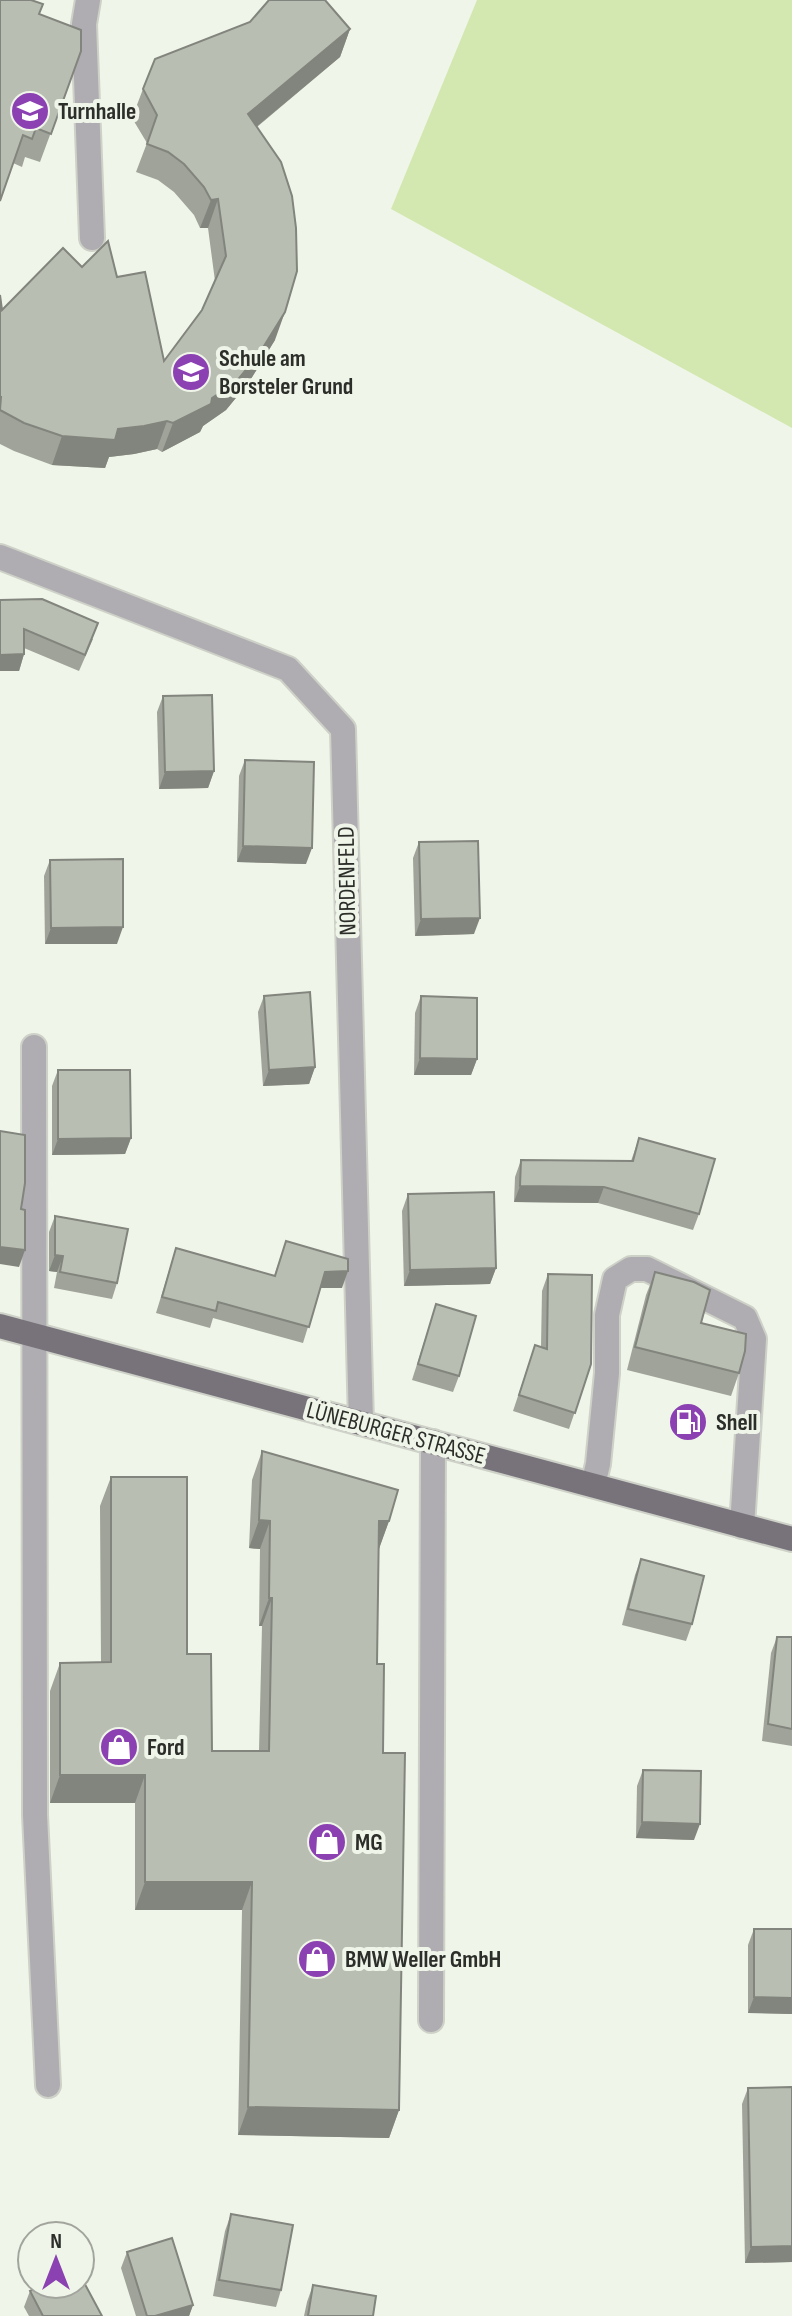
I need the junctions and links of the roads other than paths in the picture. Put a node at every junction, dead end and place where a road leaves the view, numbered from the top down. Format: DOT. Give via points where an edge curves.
graph roads {
  1 [pos="88,0"];
  2 [pos="92,238"];
  3 [pos="0,557"];
  4 [pos="34,1047"];
  5 [pos="0,1326"];
  6 [pos="36,1336"];
  7 [pos="361,1423"];
  8 [pos="433,1442"];
  9 [pos="593,1485"];
  10 [pos="742,1526"];
  11 [pos="792,1539"];
  12 [pos="431,2020"];
  13 [pos="48,2085"];
  1 -- 2 [label="street" via="84,24"];
  3 -- 7 [label="street, NORDENFELD" via="288,669 343,729"];
  4 -- 6 [label="street"];
  5 -- 6 [label="main road, LÜNEBURGER STRASSE"];
  6 -- 7 [label="main road, LÜNEBURGER STRASSE"];
  6 -- 13 [label="street" via="35,1815"];
  7 -- 8 [label="main road, LÜNEBURGER STRASSE"];
  8 -- 9 [label="main road, LÜNEBURGER STRASSE"];
  8 -- 12 [label="street"];
  9 -- 10 [label="main road, LÜNEBURGER STRASSE"];
  9 -- 10 [label="street" via="607,1373 607,1315 615,1279 631,1269 647,1269 745,1318 754,1339"];
  10 -- 11 [label="main road, LÜNEBURGER STRASSE"];
}
